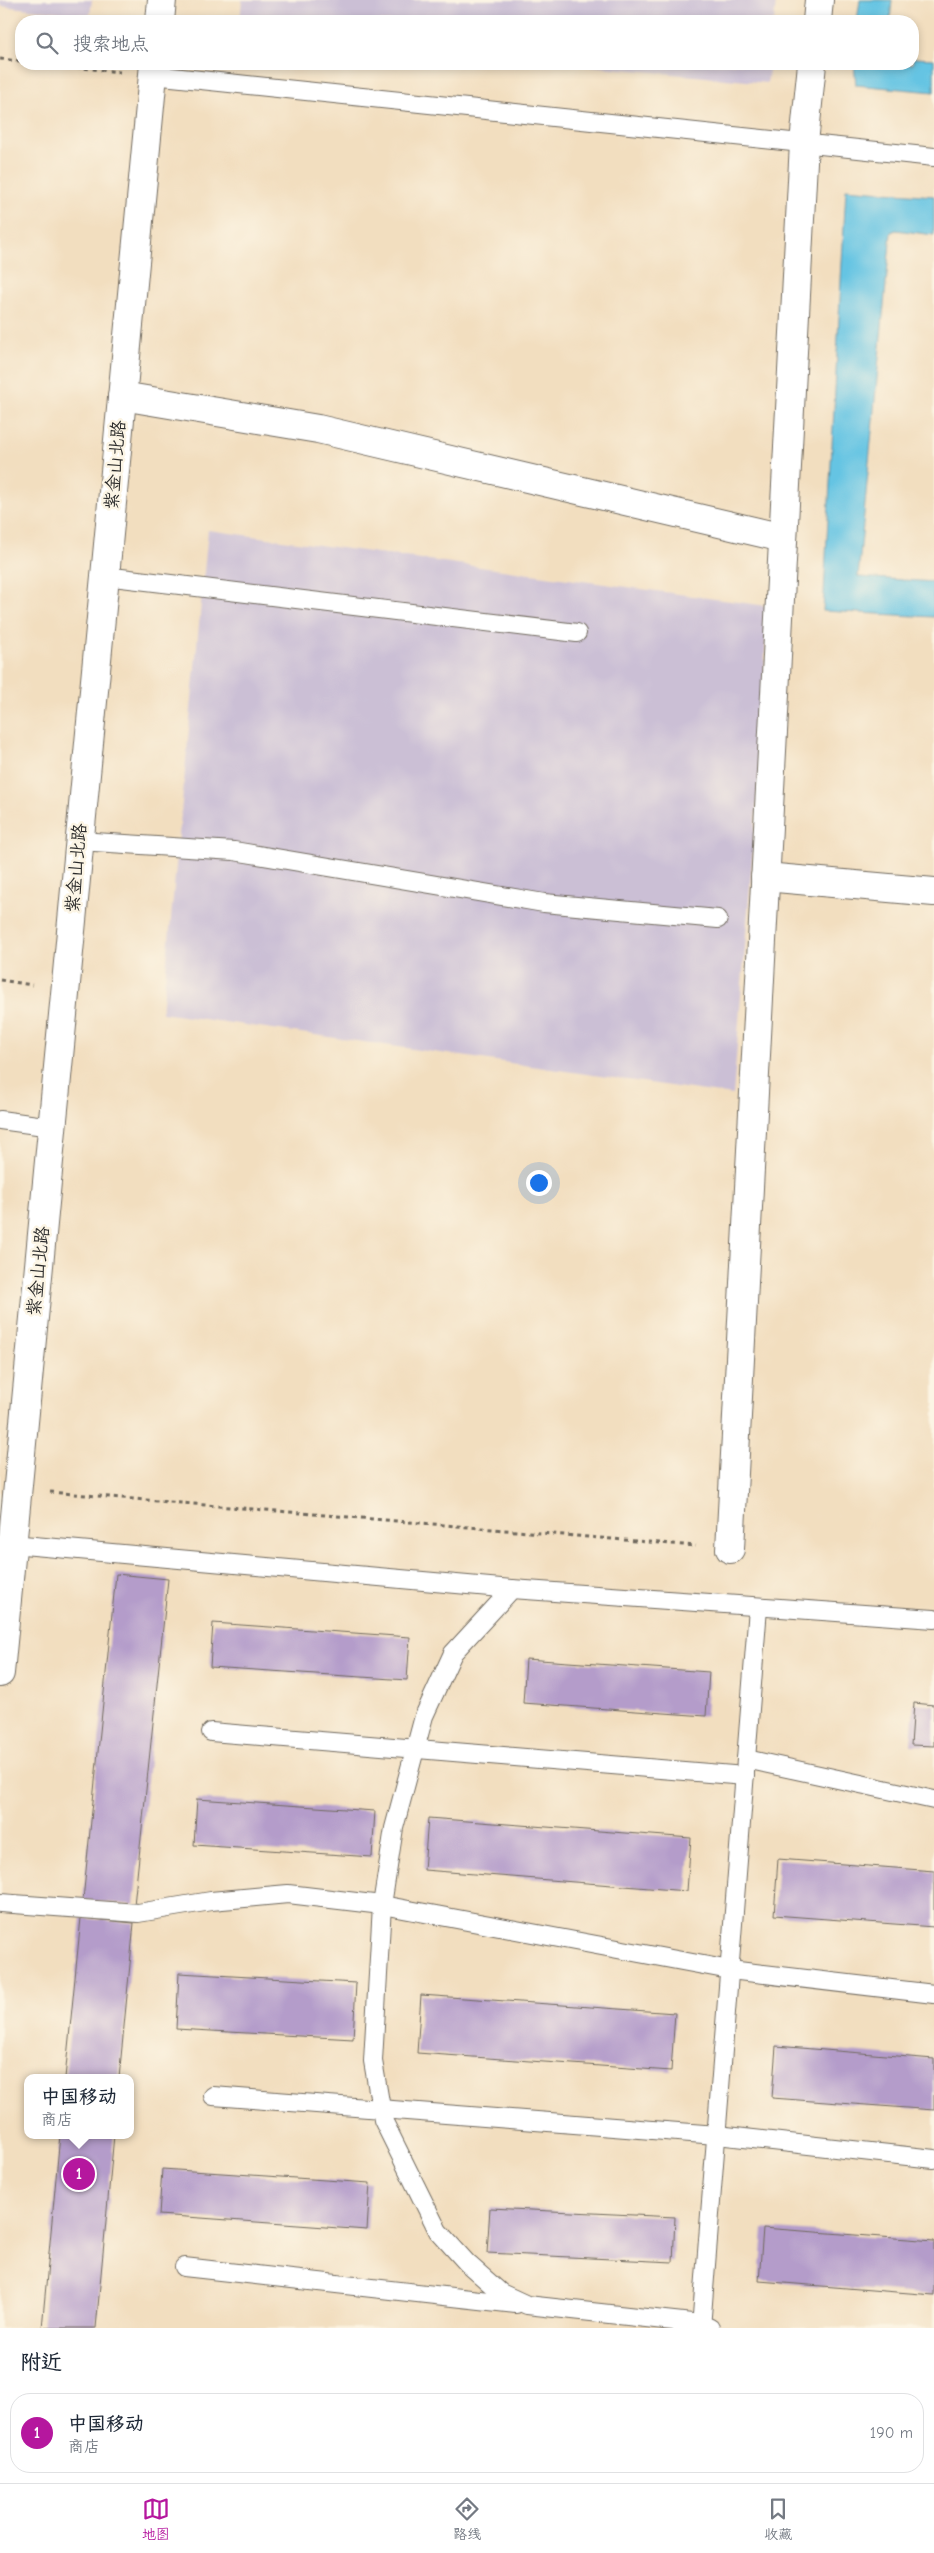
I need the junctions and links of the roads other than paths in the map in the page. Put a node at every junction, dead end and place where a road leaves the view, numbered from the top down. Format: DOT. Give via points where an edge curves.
graph roads {
  1 [pos="162,0"];
  2 [pos="819,0"];
  3 [pos="161,15"];
  4 [pos="818,15"];
  5 [pos="154,70"];
  6 [pos="811,70"];
  7 [pos="804,143"];
  8 [pos="934,157"];
  9 [pos="122,396"];
  10 [pos="783,538"];
  11 [pos="105,576"];
  12 [pos="577,634"];
  13 [pos="79,841"];
  14 [pos="765,877"];
  15 [pos="934,892"];
  16 [pos="718,919"];
  17 [pos="0,1120"];
  18 [pos="52,1127"];
  19 [pos="10,1504"];
  20 [pos="12,1544"];
  21 [pos="730,1549"];
  22 [pos="512,1589"];
  23 [pos="758,1608"];
  24 [pos="934,1619"];
  25 [pos="0,1673"];
  26 [pos="211,1732"];
  27 [pos="415,1748"];
  28 [pos="745,1768"];
  29 [pos="934,1800"];
  30 [pos="0,1903"];
  31 [pos="382,1905"];
  32 [pos="730,1970"];
  33 [pos="934,1994"];
  34 [pos="213,2096"];
  35 [pos="380,2110"];
  36 [pos="717,2136"];
  37 [pos="934,2159"];
  38 [pos="184,2267"];
  39 [pos="527,2305"];
  40 [pos="704,2327"];
  1 -- 3 [label="street"];
  2 -- 4 [label="street"];
  5 -- 7 [label="lane"];
  5 -- 9 [label="street, 紫金山北路"];
  6 -- 7 [label="street"];
  7 -- 8 [label="lane"];
  7 -- 10 [label="street"];
  9 -- 10 [label="street" via="318,429"];
  9 -- 11 [label="street, 紫金山北路"];
  10 -- 14 [label="street"];
  11 -- 12 [label="lane"];
  11 -- 13 [label="street, 紫金山北路"];
  13 -- 16 [label="lane" via="234,851 544,903"];
  13 -- 18 [label="street, 紫金山北路"];
  14 -- 15 [label="street"];
  14 -- 21 [label="street"];
  17 -- 18 [label="lane"];
  18 -- 19 [label="street, 紫金山北路"];
  19 -- 20 [label="street, 紫金山北路"];
  20 -- 22 [label="lane"];
  20 -- 25 [label="street, 紫金山北路"];
  22 -- 23 [label="lane"];
  22 -- 27 [label="lane" via="453,1654 424,1716"];
  23 -- 24 [label="lane"];
  23 -- 28 [label="lane"];
  26 -- 27 [label="lane"];
  27 -- 28 [label="lane"];
  27 -- 31 [label="lane" via="394,1828"];
  28 -- 29 [label="lane"];
  28 -- 32 [label="lane"];
  30 -- 31 [label="lane" via="138,1913 211,1901 288,1894"];
  31 -- 32 [label="lane"];
  31 -- 35 [label="lane" via="373,2061"];
  32 -- 33 [label="lane"];
  32 -- 36 [label="lane"];
  34 -- 35 [label="lane"];
  35 -- 36 [label="lane"];
  35 -- 39 [label="lane" via="438,2230 466,2263 501,2293"];
  36 -- 37 [label="lane"];
  36 -- 40 [label="lane"];
  38 -- 39 [label="lane"];
  39 -- 40 [label="lane"];
}
